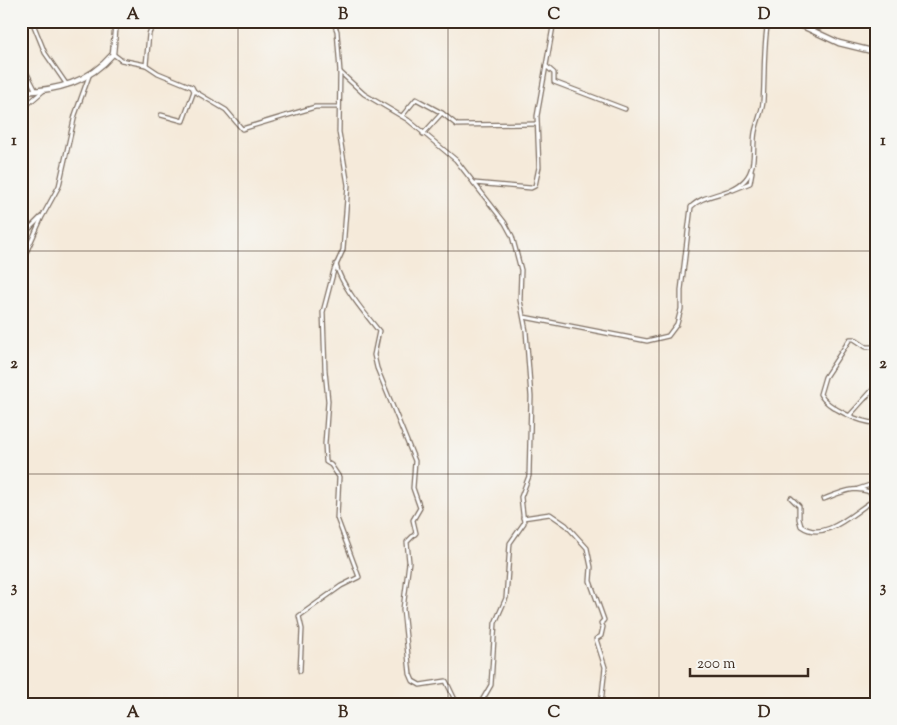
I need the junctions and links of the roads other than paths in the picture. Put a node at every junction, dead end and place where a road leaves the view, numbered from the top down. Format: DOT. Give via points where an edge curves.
graph roads {
  1 [pos="32,21"];
  2 [pos="116,21"];
  3 [pos="154,21"];
  4 [pos="333,21"];
  5 [pos="554,21"];
  6 [pos="768,21"];
  7 [pos="792,21"];
  8 [pos="876,52"];
  9 [pos="113,54"];
  10 [pos="21,62"];
  11 [pos="146,64"];
  12 [pos="546,66"];
  13 [pos="340,72"];
  14 [pos="89,76"];
  15 [pos="67,86"];
  16 [pos="37,91"];
  17 [pos="44,91"];
  18 [pos="194,91"];
  19 [pos="21,92"];
  20 [pos="339,107"];
  21 [pos="625,109"];
  22 [pos="21,110"];
  23 [pos="442,113"];
  24 [pos="161,115"];
  25 [pos="402,116"];
  26 [pos="536,124"];
  27 [pos="423,134"];
  28 [pos="474,183"];
  29 [pos="42,217"];
  30 [pos="21,231"];
  31 [pos="21,264"];
  32 [pos="336,264"];
  33 [pos="524,317"];
  34 [pos="876,347"];
  35 [pos="876,386"];
  36 [pos="850,415"];
  37 [pos="876,423"];
  38 [pos="858,489"];
  39 [pos="876,489"];
  40 [pos="791,498"];
  41 [pos="876,498"];
  42 [pos="824,499"];
  43 [pos="523,518"];
  44 [pos="300,671"];
  45 [pos="457,704"];
  46 [pos="480,704"];
  47 [pos="601,704"];
  1 -- 15 [label="street" via="45,53"];
  2 -- 9 [label="street"];
  3 -- 11 [label="street" via="149,34"];
  4 -- 13 [label="street" via="338,31"];
  5 -- 12 [label="street"];
  6 -- 33 [label="street" via="762,104 755,132 750,182 691,207 680,316 675,329 668,336 647,341"];
  7 -- 8 [label="street" via="840,43"];
  9 -- 11 [label="street" via="121,60"];
  9 -- 14 [label="street"];
  10 -- 16 [label="street"];
  11 -- 18 [label="street" via="158,73 188,84"];
  12 -- 21 [label="street" via="554,72 554,82"];
  12 -- 26 [label="street"];
  13 -- 20 [label="street"];
  13 -- 25 [label="street" via="385,109"];
  14 -- 15 [label="street"];
  14 -- 29 [label="street" via="75,115 59,186"];
  15 -- 17 [label="street"];
  16 -- 17 [label="street"];
  16 -- 19 [label="street"];
  17 -- 22 [label="street"];
  18 -- 20 [label="street" via="226,110 242,129 315,107"];
  18 -- 24 [label="street" via="182,121"];
  20 -- 32 [label="street" via="339,132 348,185 344,240"];
  23 -- 25 [label="street" via="416,100"];
  23 -- 26 [label="street" via="457,125"];
  23 -- 27 [label="street"];
  25 -- 27 [label="street"];
  26 -- 28 [label="street" via="539,167 533,188"];
  27 -- 28 [label="street" via="456,160"];
  28 -- 33 [label="street" via="505,223 515,245 521,270 520,300"];
  29 -- 30 [label="street" via="28,230"];
  29 -- 31 [label="street"];
  32 -- 44 [label="street" via="323,312 328,407 325,450 326,462 332,464 340,480 337,518 359,577 299,616 302,629"];
  32 -- 45 [label="street" via="339,276 379,331 374,355 377,368 415,461 413,488 420,508 413,520 416,533 407,542 403,609 410,674 420,685 446,681"];
  33 -- 43 [label="street" via="531,397 529,476 521,497"];
  34 -- 36 [label="street" via="866,347 854,338 850,339 822,383 820,394 826,404"];
  35 -- 36 [label="street"];
  36 -- 37 [label="street"];
  38 -- 39 [label="street" via="870,485"];
  38 -- 41 [label="street" via="867,490"];
  38 -- 42 [label="street"];
  40 -- 41 [label="street" via="799,506 801,526 817,530 837,525"];
  43 -- 46 [label="street" via="524,523 510,542 506,598 495,623 491,685"];
  43 -- 47 [label="street" via="550,514 578,537 588,550 592,572 590,581 604,620 601,636 596,641 606,667"];
}
